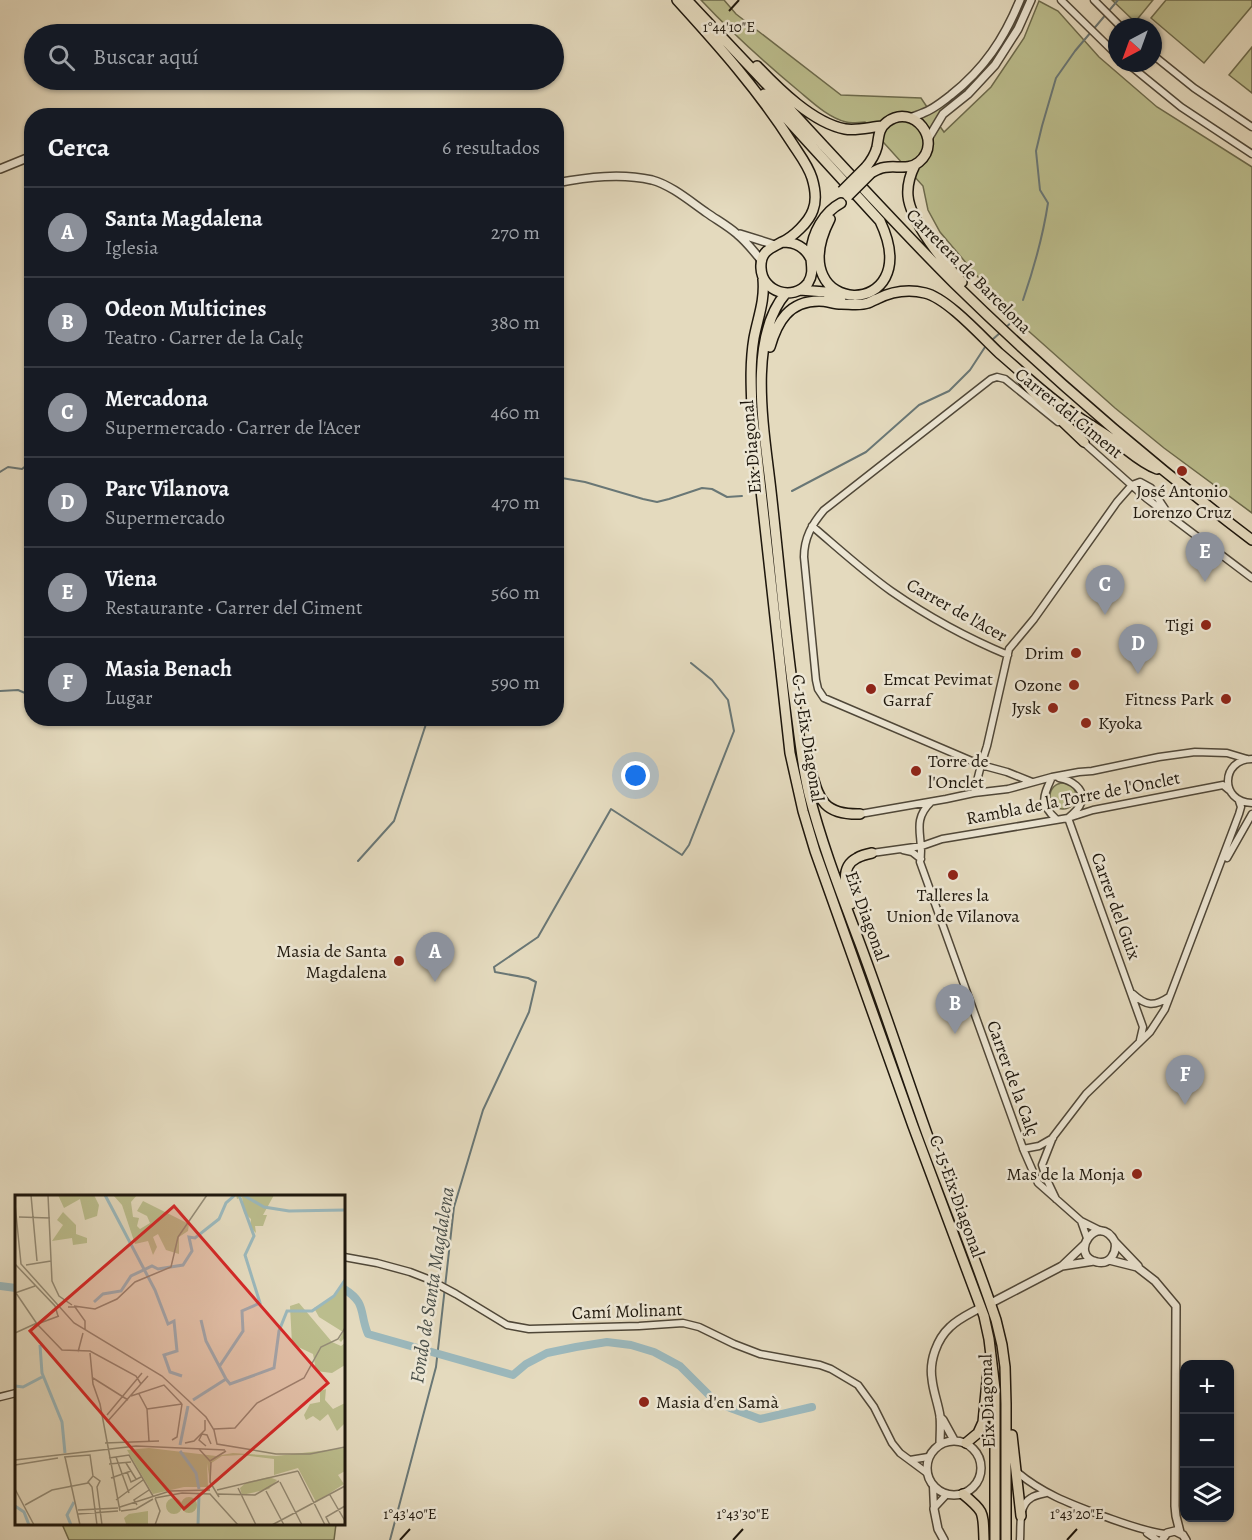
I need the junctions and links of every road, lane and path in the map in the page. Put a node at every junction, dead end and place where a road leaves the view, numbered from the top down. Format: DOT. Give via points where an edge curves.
graph roads {
  1 [pos="677,0"];
  2 [pos="687,0"];
  3 [pos="1020,0"];
  4 [pos="1061,0"];
  5 [pos="1094,0"];
  6 [pos="1031,2"];
  7 [pos="1112,18"];
  8 [pos="1108,47"];
  9 [pos="732,48"];
  10 [pos="1162,62"];
  11 [pos="734,65"];
  12 [pos="1138,72"];
  13 [pos="910,118"];
  14 [pos="883,126"];
  15 [pos="1252,127"];
  16 [pos="928,139"];
  17 [pos="878,146"];
  18 [pos="1252,154"];
  19 [pos="24,159"];
  20 [pos="915,165"];
  21 [pos="895,167"];
  22 [pos="0,169"];
  23 [pos="868,170"];
  24 [pos="564,181"];
  25 [pos="844,197"];
  26 [pos="736,233"];
  27 [pos="782,243"];
  28 [pos="811,259"];
  29 [pos="762,261"];
  30 [pos="764,279"];
  31 [pos="800,290"];
  32 [pos="786,293"];
  33 [pos="846,304"];
  34 [pos="993,317"];
  35 [pos="1000,354"];
  36 [pos="762,359"];
  37 [pos="1084,442"];
  38 [pos="1166,472"];
  39 [pos="1132,485"];
  40 [pos="812,526"];
  41 [pos="1252,540"];
  42 [pos="1252,578"];
  43 [pos="1008,655"];
  44 [pos="801,748"];
  45 [pos="1249,759"];
  46 [pos="981,765"];
  47 [pos="1053,777"];
  48 [pos="1032,782"];
  49 [pos="1229,790"];
  50 [pos="974,792"];
  51 [pos="1239,801"];
  52 [pos="931,802"];
  53 [pos="1252,803"];
  54 [pos="860,814"];
  55 [pos="1081,814"];
  56 [pos="1252,814"];
  57 [pos="1068,818"];
  58 [pos="1056,819"];
  59 [pos="1072,829"];
  60 [pos="922,846"];
  61 [pos="897,849"];
  62 [pos="872,853"];
  63 [pos="921,859"];
  64 [pos="1218,874"];
  65 [pos="854,927"];
  66 [pos="1132,993"];
  67 [pos="1170,997"];
  68 [pos="1136,1046"];
  69 [pos="1053,1137"];
  70 [pos="1023,1149"];
  71 [pos="1058,1202"];
  72 [pos="1081,1221"];
  73 [pos="1101,1231"];
  74 [pos="1086,1241"];
  75 [pos="1115,1242"];
  76 [pos="345,1257"];
  77 [pos="1109,1260"];
  78 [pos="1094,1261"];
  79 [pos="1062,1266"];
  80 [pos="1144,1272"];
  81 [pos="993,1302"];
  82 [pos="978,1309"];
  83 [pos="992,1360"];
  84 [pos="995,1389"];
  85 [pos="15,1393"];
  86 [pos="0,1397"];
  87 [pos="940,1417"];
  88 [pos="1006,1428"];
  89 [pos="954,1440"];
  90 [pos="966,1443"];
  91 [pos="940,1444"];
  92 [pos="928,1457"];
  93 [pos="910,1460"];
  94 [pos="1016,1472"];
  95 [pos="927,1473"];
  96 [pos="933,1486"];
  97 [pos="1046,1493"];
  98 [pos="946,1494"];
  99 [pos="963,1494"];
  100 [pos="934,1509"];
  101 [pos="1021,1516"];
  102 [pos="1176,1516"];
  103 [pos="1144,1531"];
  104 [pos="1180,1532"];
  105 [pos="1166,1535"];
  106 [pos="944,1540"];
  107 [pos="984,1540"];
  108 [pos="995,1540"];
  109 [pos="1006,1540"];
  110 [pos="1020,1540"];
  111 [pos="1157,1540"];
  112 [pos="1186,1540"];
  1 -- 11 [label="highway"];
  2 -- 9 [label="highway, Carretera de Barcelona"];
  3 -- 13 [label="street" via="1006,30 980,68 942,102"];
  4 -- 8 [label="street"];
  5 -- 7 [label="street"];
  6 -- 16 [label="street" via="995,65 943,114"];
  9 -- 14 [label="highway" via="820,119 845,129"];
  9 -- 34 [label="highway, Carretera de Barcelona" via="954,283"];
  10 -- 15 [label="street"];
  11 -- 25 [label="highway" via="880,221 889,248 886,276 877,288 862,295 836,291 820,267 822,236"];
  11 -- 27 [label="highway" via="782,127 812,176 814,209 800,230"];
  12 -- 18 [label="street" via="1181,108"];
  13 -- 14 [label="highway" via="895,118"];
  13 -- 16 [label="highway" via="923,127"];
  14 -- 17 [label="highway"];
  16 -- 20 [label="highway" via="926,154"];
  17 -- 21 [label="highway" via="883,159"];
  17 -- 23 [label="highway"];
  19 -- 22 [label="street"];
  20 -- 21 [label="highway"];
  20 -- 34 [label="highway" via="908,182 908,198 915,220 954,274"];
  21 -- 23 [label="highway"];
  23 -- 25 [label="highway, bridge"];
  24 -- 26 [label="street" via="609,176 651,180 684,196"];
  25 -- 27 [label="highway" via="824,209 807,230"];
  25 -- 28 [label="highway" via="818,228"];
  26 -- 27 [label="street"];
  26 -- 29 [label="street"];
  27 -- 28 [label="highway" via="803,248"];
  27 -- 29 [label="highway" via="767,250"];
  28 -- 31 [label="highway" via="812,275"];
  29 -- 30 [label="highway"];
  30 -- 32 [label="highway" via="773,289"];
  30 -- 83 [label="highway, C-15 Eix Diagonal" via="752,358 752,409 790,753 798,791 814,851 984,1316"];
  31 -- 32 [label="highway"];
  31 -- 33 [label="highway" via="825,292"];
  32 -- 36 [label="highway, Eix Diagonal" via="770,321"];
  33 -- 35 [label="highway" via="868,303 895,291 927,294 944,302"];
  33 -- 36 [label="highway" via="810,302 787,312 775,328"];
  34 -- 38 [label="highway, Carretera de Barcelona" via="1034,358"];
  35 -- 37 [label="highway"];
  35 -- 38 [label="highway" via="1058,403 1147,465"];
  36 -- 44 [label="highway, Eix Diagonal" via="764,427"];
  37 -- 39 [label="street, Carrer del Ciment"];
  37 -- 40 [label="street, Carrer del Ciment" via="1005,379 997,377 983,384 825,510"];
  38 -- 41 [label="highway, Carretera de Barcelona"];
  39 -- 42 [label="street, Carrer del Ciment" via="1140,482 1150,488 1169,515"];
  39 -- 43 [label="street, Carrer de l'Acer"];
  40 -- 43 [label="street, Carrer de l'Acer" via="890,590 978,642"];
  40 -- 46 [label="street" via="804,557 816,680 824,698"];
  43 -- 46 [label="street"];
  44 -- 54 [label="highway" via="823,802 844,814"];
  44 -- 65 [label="highway, Eix Diagonal" via="820,833"];
  45 -- 47 [label="street, Rambla de la Torre de l'Onclet" via="1227,753 1195,752"];
  45 -- 49 [label="street" via="1233,766"];
  46 -- 48 [label="street"];
  46 -- 50 [label="street"];
  47 -- 48 [label="street, Rambla de la Torre de l'Onclet"];
  47 -- 57 [label="street" via="1070,780 1080,791 1081,805"];
  47 -- 58 [label="street" via="1044,801"];
  48 -- 50 [label="street, Rambla de la Torre de l'Onclet"];
  49 -- 51 [label="street"];
  49 -- 55 [label="street, Rambla de la Torre de l'Onclet" via="1223,785"];
  50 -- 52 [label="street, Rambla de la Torre de l'Onclet"];
  51 -- 53 [label="street"];
  51 -- 64 [label="street" via="1239,814"];
  52 -- 54 [label="street, Rambla de la Torre de l'Onclet"];
  52 -- 60 [label="street" via="918,824"];
  55 -- 57 [label="street, Rambla de la Torre de l'Onclet"];
  55 -- 59 [label="street"];
  56 -- 64 [label="street"];
  57 -- 58 [label="street, Rambla de la Torre de l'Onclet"];
  57 -- 59 [label="street, Carrer del Guix"];
  58 -- 60 [label="street, Rambla de la Torre de l'Onclet"];
  59 -- 66 [label="street, Carrer del Guix"];
  60 -- 61 [label="street, Rambla de la Torre de l'Onclet"];
  60 -- 63 [label="street, Carrer de la Calç"];
  61 -- 62 [label="street, Rambla de la Torre de l'Onclet"];
  61 -- 63 [label="street"];
  62 -- 65 [label="highway" via="856,858 848,866 845,878"];
  63 -- 70 [label="street, Carrer de la Calç"];
  64 -- 67 [label="street"];
  65 -- 88 [label="highway, Eix Diagonal" via="996,1320 1005,1367"];
  66 -- 67 [label="street" via="1149,1004"];
  66 -- 68 [label="street, Carrer del Guix" via="1143,1027"];
  67 -- 68 [label="street" via="1150,1032"];
  68 -- 69 [label="street" via="1086,1094"];
  69 -- 70 [label="street" via="1040,1146"];
  69 -- 71 [label="street" via="1042,1165"];
  70 -- 71 [label="street, Carrer de la Calç" via="1038,1183"];
  71 -- 72 [label="street, Carrer de la Calç"];
  72 -- 73 [label="street, Carrer de la Calç"];
  72 -- 74 [label="street"];
  73 -- 74 [label="street" via="1094,1232"];
  73 -- 75 [label="street" via="1109,1233"];
  74 -- 78 [label="street" via="1087,1254"];
  74 -- 79 [label="street"];
  75 -- 77 [label="street" via="1115,1254"];
  75 -- 80 [label="street"];
  76 -- 93 [label="street, Camí Molinant" via="428,1279 507,1325 519,1328 683,1323 760,1354 820,1365 858,1385 892,1443"];
  77 -- 78 [label="street"];
  77 -- 80 [label="street"];
  78 -- 79 [label="street"];
  79 -- 81 [label="street"];
  80 -- 102 [label="street" via="1176,1306"];
  82 -- 87 [label="street" via="950,1327 934,1354 931,1378"];
  83 -- 84 [label="highway, C-15 Eix Diagonal"];
  83 -- 90 [label="highway" via="983,1422 978,1433"];
  84 -- 108 [label="highway, Eix Diagonal"];
  85 -- 86 [label="street"];
  87 -- 89 [label="street"];
  87 -- 91 [label="street"];
  88 -- 94 [label="highway" via="1012,1436"];
  88 -- 109 [label="highway, Eix Diagonal"];
  89 -- 90 [label="street"];
  89 -- 91 [label="street"];
  90 -- 99 [label="street" via="978,1454 981,1470 976,1485"];
  91 -- 92 [label="street"];
  92 -- 93 [label="street"];
  92 -- 95 [label="street"];
  93 -- 95 [label="street, Camí Molinant"];
  94 -- 97 [label="street"];
  94 -- 101 [label="highway"];
  95 -- 96 [label="street"];
  96 -- 98 [label="street"];
  96 -- 100 [label="street"];
  97 -- 101 [label="street" via="1030,1498"];
  97 -- 103 [label="street"];
  98 -- 99 [label="street"];
  98 -- 100 [label="street"];
  99 -- 107 [label="highway" via="983,1514"];
  100 -- 106 [label="street"];
  101 -- 110 [label="street"];
  102 -- 104 [label="street"];
  102 -- 105 [label="street"];
  103 -- 105 [label="street"];
  103 -- 111 [label="street"];
  104 -- 105 [label="street"];
  104 -- 112 [label="street"];
}
